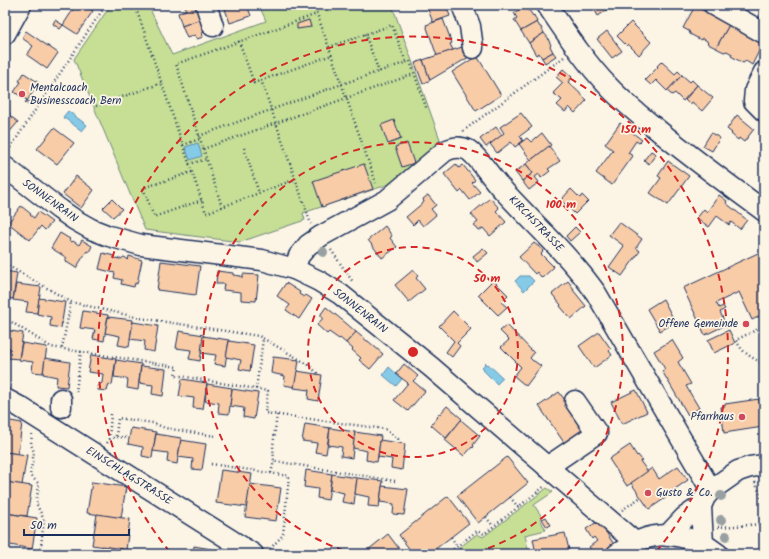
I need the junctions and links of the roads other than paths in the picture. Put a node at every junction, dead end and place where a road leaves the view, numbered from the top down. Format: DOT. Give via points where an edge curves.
graph roads {
  1 [pos="22,5"];
  2 [pos="206,5"];
  3 [pos="462,5"];
  4 [pos="547,5"];
  5 [pos="561,5"];
  6 [pos="714,5"];
  7 [pos="213,26"];
  8 [pos="764,33"];
  9 [pos="5,34"];
  10 [pos="573,43"];
  11 [pos="473,48"];
  12 [pos="764,72"];
  13 [pos="764,111"];
  14 [pos="5,167"];
  15 [pos="764,211"];
  16 [pos="294,269"];
  17 [pos="5,398"];
  18 [pos="575,401"];
  19 [pos="764,465"];
  20 [pos="552,471"];
  21 [pos="706,498"];
  22 [pos="667,536"];
  23 [pos="636,543"];
  24 [pos="711,549"];
  25 [pos="253,554"];
  26 [pos="617,554"];
  1 -- 9 [label="street"];
  2 -- 7 [label="street"];
  3 -- 11 [label="street" via="470,26"];
  4 -- 10 [label="street"];
  5 -- 10 [label="street"];
  6 -- 8 [label="street"];
  10 -- 15 [label="street" via="624,102 692,158"];
  12 -- 13 [label="street" via="755,90 754,101"];
  14 -- 16 [label="street, SONNENRAIN" via="59,210 91,229 110,236 141,245 262,260"];
  16 -- 20 [label="street, SONNENRAIN" via="340,294 431,367"];
  16 -- 21 [label="street, KIRCHSTRASSE" via="303,250 319,237 387,200 445,151 455,147 467,150 577,268 596,293"];
  17 -- 25 [label="street, EINSCHLAGSTRASSE"];
  18 -- 20 [label="street" via="597,433"];
  19 -- 21 [label="street" via="741,470"];
  20 -- 23 [label="street, SONNENRAIN"];
  21 -- 22 [label="street"];
  21 -- 24 [label="street, KIRCHSTRASSE"];
  22 -- 23 [label="street"];
  22 -- 24 [label="street, KIRCHSTRASSE" via="685,538"];
  23 -- 26 [label="street"];
}
